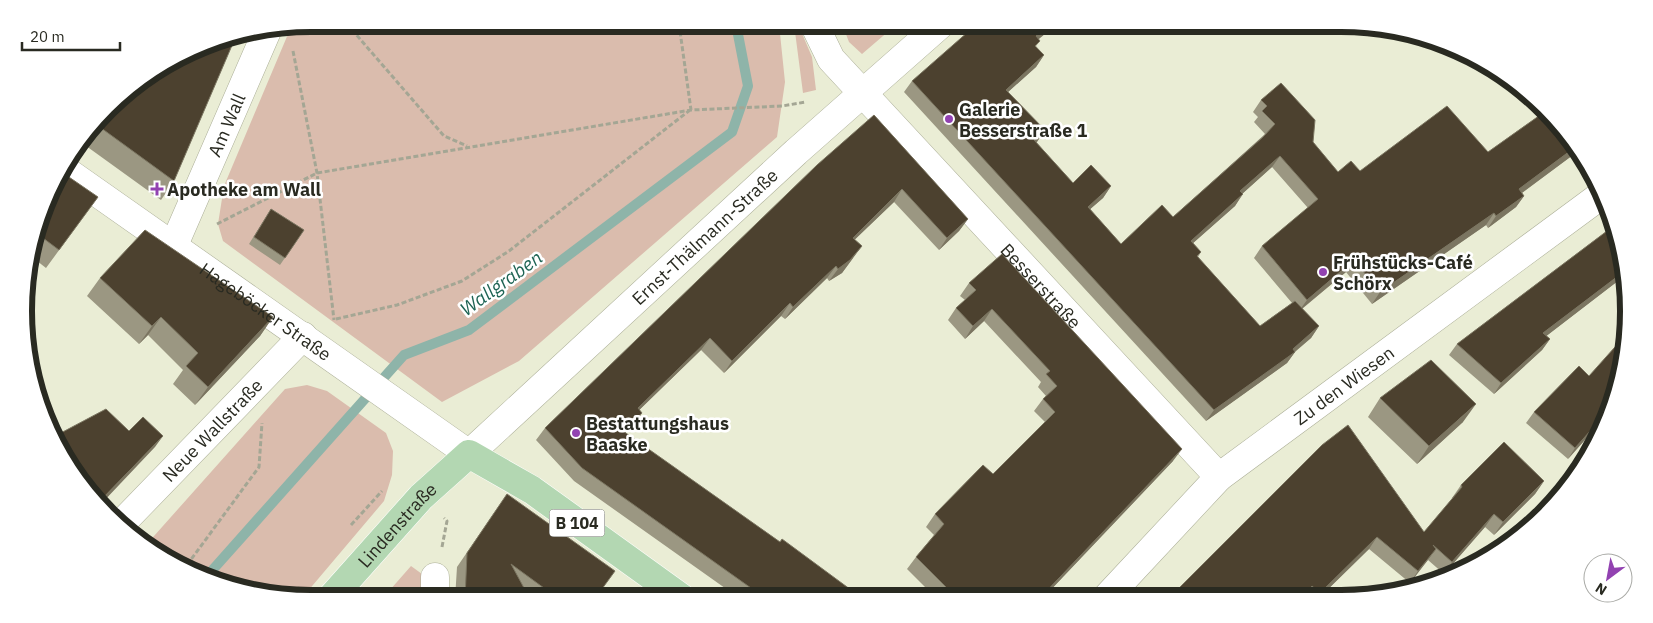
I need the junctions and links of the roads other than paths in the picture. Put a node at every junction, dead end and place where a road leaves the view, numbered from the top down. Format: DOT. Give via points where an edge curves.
graph roads {
  1 [pos="818,32"];
  2 [pos="932,32"];
  3 [pos="265,37"];
  4 [pos="862,92"];
  5 [pos="69,173"];
  6 [pos="1596,199"];
  7 [pos="174,246"];
  8 [pos="303,336"];
  9 [pos="469,454"];
  10 [pos="1220,477"];
  11 [pos="126,520"];
  12 [pos="338,590"];
  13 [pos="671,590"];
  14 [pos="1114,590"];
  1 -- 4 [label="street, Besserstraße" via="831,59"];
  2 -- 4 [label="street, Ernst-Thälmann-Straße"];
  3 -- 7 [label="street, Am Wall"];
  4 -- 9 [label="street, Ernst-Thälmann-Straße"];
  4 -- 10 [label="street, Besserstraße"];
  5 -- 7 [label="street, Hageböcker Straße"];
  6 -- 10 [label="street, Zu den Wiesen"];
  7 -- 8 [label="street, Hageböcker Straße"];
  8 -- 9 [label="street, Hageböcker Straße"];
  8 -- 11 [label="street, Neue Wallstraße"];
  9 -- 12 [label="main road, Lindenstraße" via="421,497"];
  9 -- 13 [label="main road, B 104" via="532,490"];
  10 -- 14 [label="street, Zu den Wiesen"];
}
